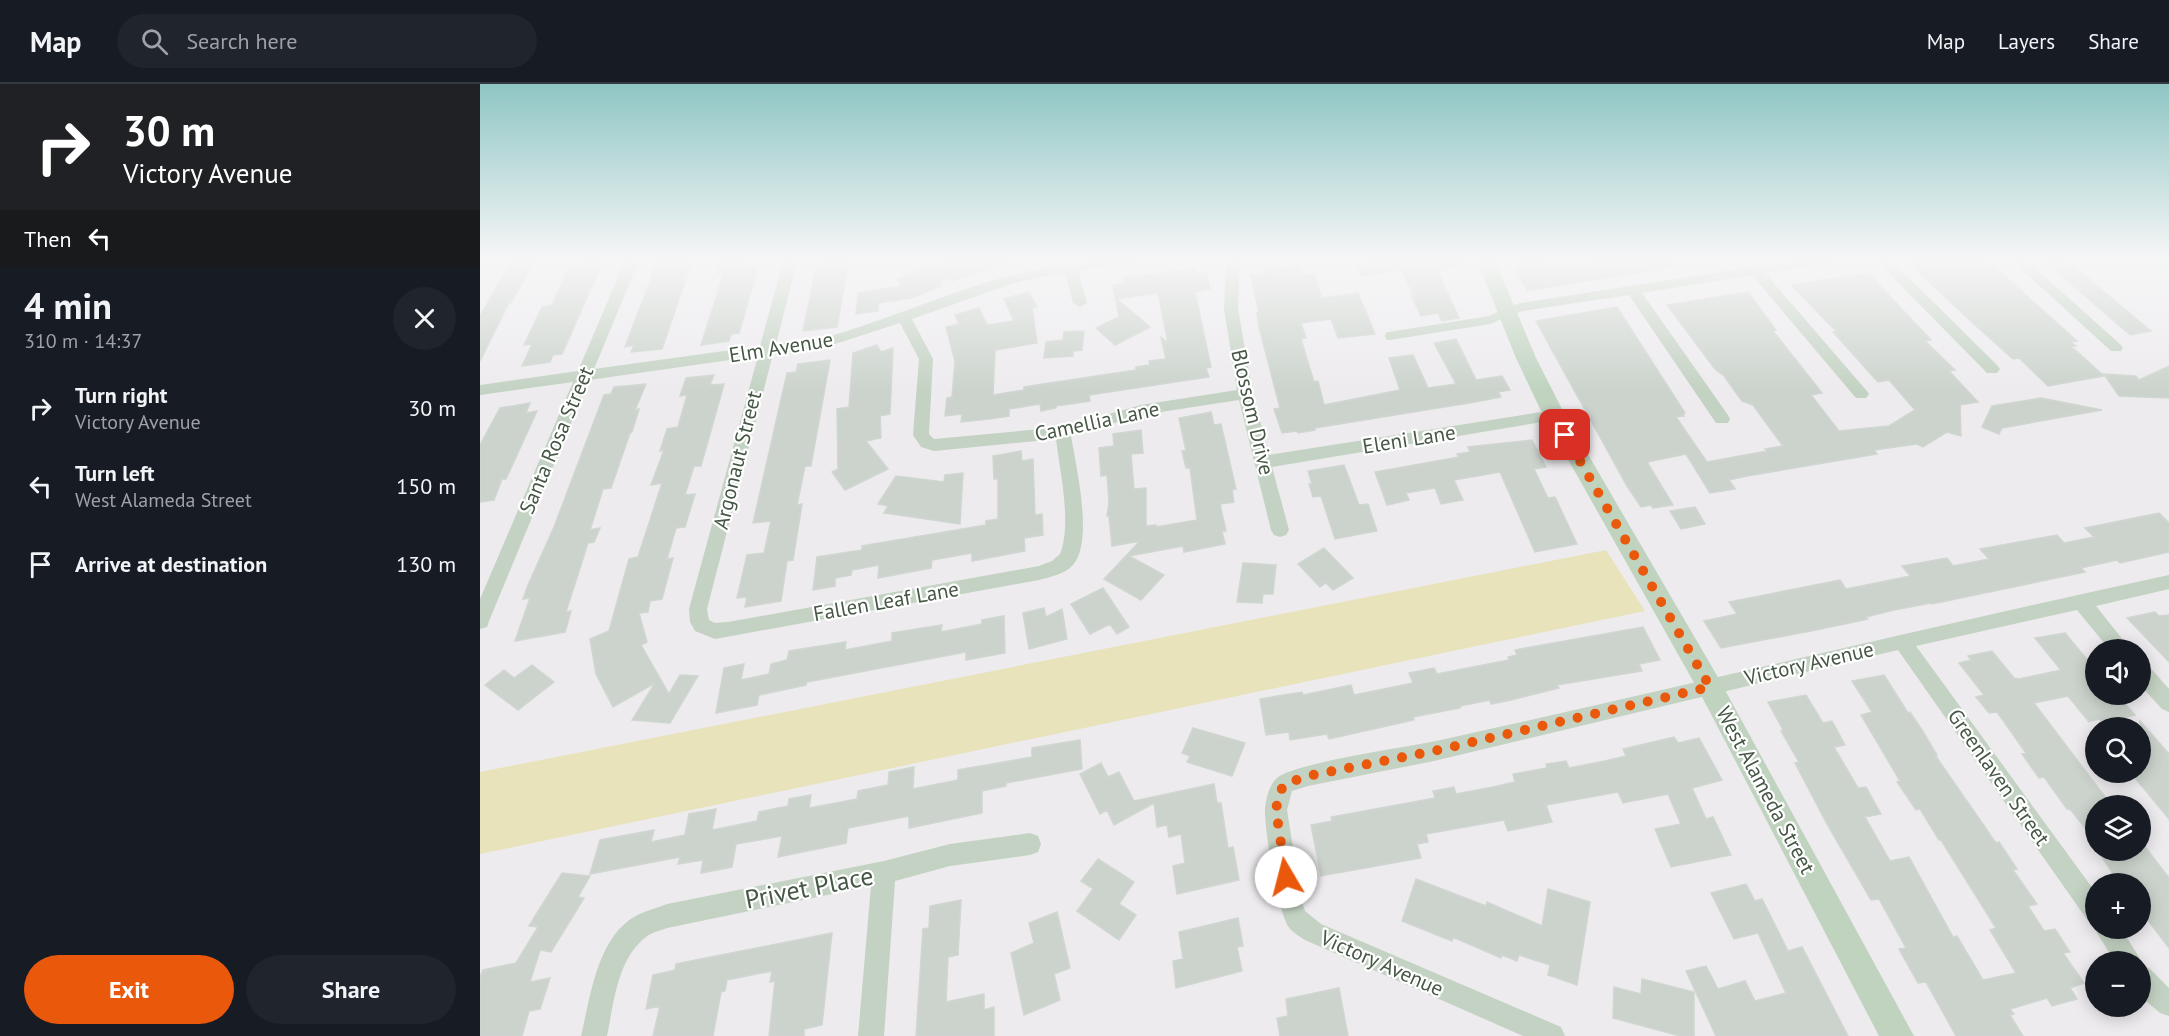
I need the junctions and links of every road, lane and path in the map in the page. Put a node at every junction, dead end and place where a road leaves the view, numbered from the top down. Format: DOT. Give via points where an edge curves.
graph roads {
  1 [pos="614,302"];
  2 [pos="779,302"];
  3 [pos="948,302"];
  4 [pos="1231,302"];
  5 [pos="1502,302"];
  6 [pos="1551,302"];
  7 [pos="1642,302"];
  8 [pos="1783,302"];
  9 [pos="1925,302"];
  10 [pos="2065,302"];
  11 [pos="1506,312"];
  12 [pos="904,318"];
  13 [pos="1389,336"];
  14 [pos="2116,348"];
  15 [pos="765,351"];
  16 [pos="1992,369"];
  17 [pos="583,375"];
  18 [pos="480,390"];
  19 [pos="1245,394"];
  20 [pos="1861,394"];
  21 [pos="1554,415"];
  22 [pos="1722,419"];
  23 [pos="1063,433"];
  24 [pos="1264,462"];
  25 [pos="1280,530"];
  26 [pos="2169,582"];
  27 [pos="2080,602"];
  28 [pos="480,621"];
  29 [pos="702,627"];
  30 [pos="2112,639"];
  31 [pos="1902,641"];
  32 [pos="2151,683"];
  33 [pos="1710,687"];
  34 [pos="2169,703"];
  35 [pos="1030,844"];
  36 [pos="884,872"];
  37 [pos="2085,898"];
  38 [pos="2151,989"];
  39 [pos="2169,1004"];
  40 [pos="594,1036"];
  41 [pos="871,1036"];
  42 [pos="1552,1036"];
  43 [pos="1897,1036"];
  1 -- 17 [label="street, Santa Rosa Street"];
  2 -- 15 [label="street, Argonaut Street"];
  3 -- 12 [label="street, Elm Avenue"];
  4 -- 19 [label="street, Blossom Drive"];
  5 -- 11 [label="street, West Alameda Street"];
  6 -- 11 [label="street"];
  7 -- 22 [label="street"];
  8 -- 20 [label="street"];
  9 -- 16 [label="street"];
  10 -- 14 [label="street"];
  11 -- 13 [label="lane" via="1490,320"];
  11 -- 21 [label="street, West Alameda Street"];
  12 -- 15 [label="street, Elm Avenue" via="826,342"];
  12 -- 23 [label="street, Camellia Lane" via="926,359 921,435 927,443"];
  15 -- 17 [label="street, Elm Avenue"];
  15 -- 29 [label="street, Argonaut Street" via="698,609"];
  17 -- 18 [label="street, Elm Avenue"];
  17 -- 28 [label="street, Santa Rosa Street"];
  19 -- 23 [label="street, Camellia Lane" via="1141,410"];
  19 -- 24 [label="street, Blossom Drive"];
  21 -- 24 [label="street, Eleni Lane"];
  21 -- 33 [label="street, West Alameda Street"];
  23 -- 29 [label="street, Fallen Leaf Lane" via="1074,535 1066,560 1058,566 1005,580 728,630"];
  24 -- 25 [label="street, Blossom Drive"];
  26 -- 27 [label="street, Victory Avenue"];
  27 -- 30 [label="street"];
  27 -- 31 [label="street, Victory Avenue"];
  31 -- 33 [label="street, Victory Avenue"];
  31 -- 37 [label="street, Greenlaven Street"];
  32 -- 34 [label="street"];
  33 -- 42 [label="street, Victory Avenue" via="1308,776 1285,784 1279,793 1276,810 1289,899 1297,919 1313,932"];
  33 -- 43 [label="street, West Alameda Street"];
  35 -- 36 [label="street, Privet Place" via="951,855"];
  36 -- 40 [label="street, Privet Place" via="667,916 640,927 628,936 611,969"];
  36 -- 41 [label="street"];
  38 -- 39 [label="street"];
}
